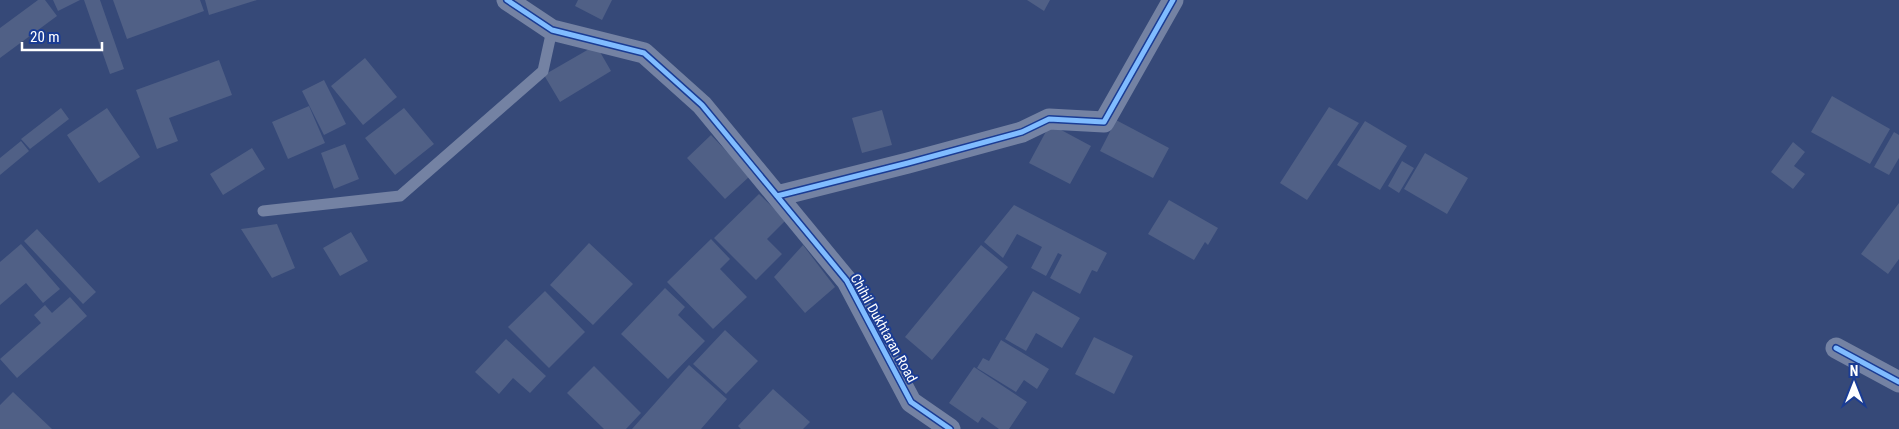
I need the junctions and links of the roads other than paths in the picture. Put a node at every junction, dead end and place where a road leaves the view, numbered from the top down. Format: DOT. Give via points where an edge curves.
graph roads {
  1 [pos="507,0"];
  2 [pos="1173,0"];
  3 [pos="552,30"];
  4 [pos="777,196"];
  5 [pos="263,211"];
  6 [pos="1836,348"];
  7 [pos="1899,382"];
  8 [pos="950,429"];
  1 -- 3 [label="street, Chihil Dukhtaran Road"];
  2 -- 4 [label="street" via="1104,122 1048,120 1022,132"];
  3 -- 4 [label="street, Chihil Dukhtaran Road" via="644,53 702,105"];
  3 -- 5 [label="lane" via="543,71 400,196"];
  4 -- 8 [label="street, Chihil Dukhtaran Road" via="848,281 911,402"];
  6 -- 7 [label="street"];
}
